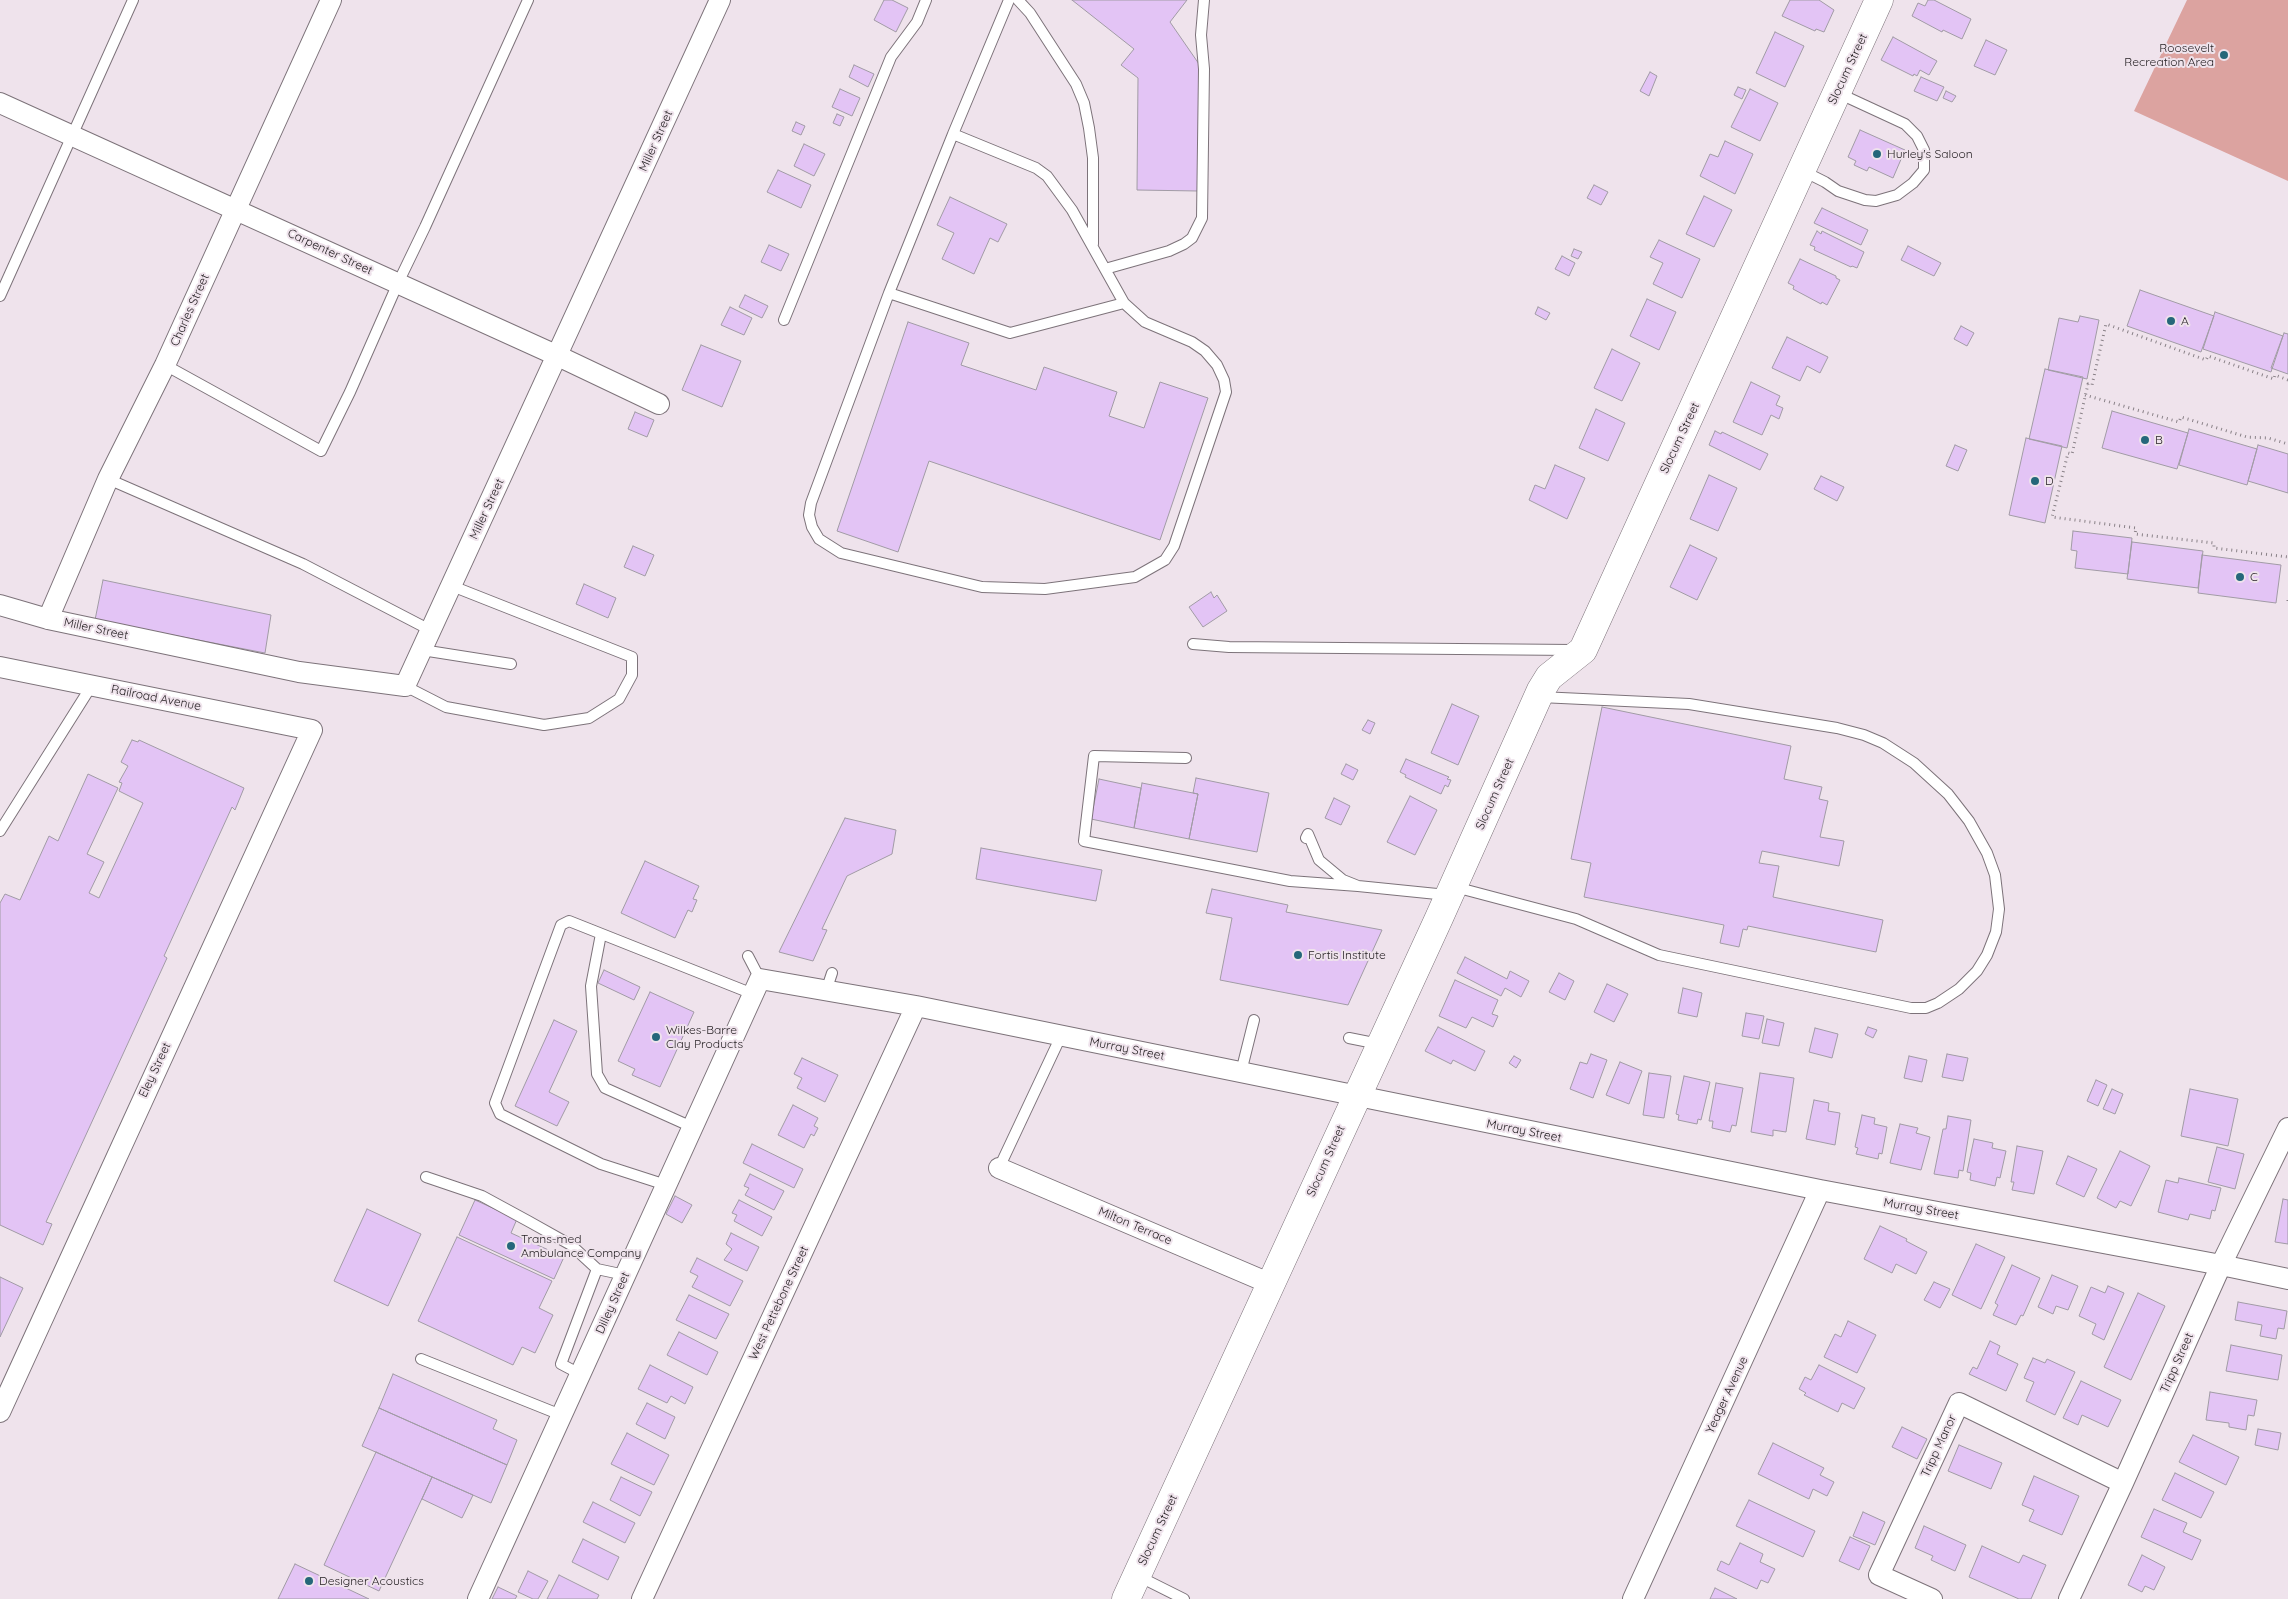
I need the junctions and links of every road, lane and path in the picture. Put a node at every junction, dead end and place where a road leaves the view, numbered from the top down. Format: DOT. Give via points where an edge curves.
graph roads {
  1 [pos="133,0"];
  2 [pos="331,0"];
  3 [pos="528,0"];
  4 [pos="720,0"];
  5 [pos="926,0"];
  6 [pos="1009,0"];
  7 [pos="1018,0"];
  8 [pos="1204,0"];
  9 [pos="1879,0"];
  10 [pos="1837,93"];
  11 [pos="0,103"];
  12 [pos="953,134"];
  13 [pos="72,136"];
  14 [pos="1801,170"];
  15 [pos="235,208"];
  16 [pos="1093,246"];
  17 [pos="1105,268"];
  18 [pos="398,283"];
  19 [pos="1,291"];
  20 [pos="889,293"];
  21 [pos="1124,303"];
  22 [pos="784,320"];
  23 [pos="558,356"];
  24 [pos="165,365"];
  25 [pos="2288,380"];
  26 [pos="2085,395"];
  27 [pos="659,404"];
  28 [pos="2288,444"];
  29 [pos="108,479"];
  30 [pos="2288,557"];
  31 [pos="452,586"];
  32 [pos="0,605"];
  33 [pos="48,619"];
  34 [pos="432,631"];
  35 [pos="1193,644"];
  36 [pos="422,650"];
  37 [pos="1583,650"];
  38 [pos="511,664"];
  39 [pos="0,667"];
  40 [pos="92,685"];
  41 [pos="405,686"];
  42 [pos="1539,697"];
  43 [pos="312,730"];
  44 [pos="1186,758"];
  45 [pos="0,831"];
  46 [pos="1306,838"];
  47 [pos="1358,886"];
  48 [pos="1450,891"];
  49 [pos="602,934"];
  50 [pos="748,956"];
  51 [pos="756,987"];
  52 [pos="916,1006"];
  53 [pos="1254,1020"];
  54 [pos="1061,1036"];
  55 [pos="1349,1038"];
  56 [pos="1380,1044"];
  57 [pos="1241,1072"];
  58 [pos="1356,1095"];
  59 [pos="692,1127"];
  60 [pos="2288,1128"];
  61 [pos="999,1168"];
  62 [pos="426,1177"];
  63 [pos="666,1184"];
  64 [pos="1820,1190"];
  65 [pos="2221,1264"];
  66 [pos="597,1269"];
  67 [pos="625,1275"];
  68 [pos="2288,1279"];
  69 [pos="1271,1284"];
  70 [pos="421,1359"];
  71 [pos="580,1374"];
  72 [pos="0,1412"];
  73 [pos="562,1415"];
  74 [pos="2123,1483"];
  75 [pos="1131,1587"];
  76 [pos="478,1599"];
  77 [pos="642,1599"];
  78 [pos="1184,1599"];
  79 [pos="1633,1599"];
  80 [pos="1932,1599"];
  81 [pos="2069,1599"];
  1 -- 13 [label="lane"];
  2 -- 15 [label="street, Charles Street"];
  3 -- 18 [label="lane"];
  4 -- 23 [label="street, Miller Street"];
  5 -- 22 [label="lane" via="917,22 891,57"];
  6 -- 12 [label="lane"];
  7 -- 16 [label="lane" via="1076,84 1084,103 1093,158"];
  8 -- 17 [label="lane" via="1201,35 1204,69 1202,218 1192,238 1184,244"];
  9 -- 10 [label="street, Slocum Street"];
  10 -- 14 [label="street, Slocum Street"];
  10 -- 14 [label="lane" via="1905,124 1917,136 1924,150 1924,170 1905,190 1876,201 1838,191"];
  11 -- 13 [label="street, Carpenter Street"];
  12 -- 16 [label="lane" via="1036,168 1047,176"];
  12 -- 20 [label="lane"];
  13 -- 15 [label="street, Carpenter Street"];
  13 -- 19 [label="lane"];
  14 -- 37 [label="street, Slocum Street"];
  15 -- 18 [label="street, Carpenter Street"];
  15 -- 24 [label="street, Charles Street"];
  16 -- 17 [label="lane"];
  17 -- 21 [label="lane"];
  18 -- 23 [label="street, Carpenter Street"];
  18 -- 24 [label="lane" via="321,451"];
  20 -- 21 [label="lane" via="1010,333"];
  20 -- 21 [label="lane" via="811,503 812,528 819,539 841,554 982,587 1044,590 1135,577 1165,560 1174,546 1226,392 1217,365 1205,351 1145,322"];
  23 -- 27 [label="street, Carpenter Street"];
  23 -- 31 [label="street, Miller Street"];
  24 -- 29 [label="street, Charles Street"];
  25 -- 26 [label="path" via="2275,375 2274,379 2208,356 2206,360 2106,324 2092,385 2088,384"];
  26 -- 28 [label="path" via="2179,422 2181,417 2247,437 2268,438"];
  26 -- 30 [label="path" via="2072,454 2068,453 2052,517 2136,528 2135,534 2214,543 2214,548"];
  29 -- 33 [label="street, Charles Street"];
  29 -- 34 [label="lane" via="303,564"];
  31 -- 34 [label="street, Miller Street"];
  31 -- 41 [label="lane" via="632,657 632,675 619,699 589,718 544,725 446,707"];
  32 -- 33 [label="street, Miller Street"];
  33 -- 41 [label="street, Miller Street" via="299,672"];
  34 -- 36 [label="street, Miller Street"];
  35 -- 37 [label="lane"];
  36 -- 38 [label="lane"];
  36 -- 41 [label="street, Miller Street"];
  37 -- 42 [label="street, Slocum Street" via="1549,677"];
  39 -- 40 [label="street, Railroad Avenue"];
  40 -- 43 [label="street, Railroad Avenue"];
  40 -- 45 [label="lane"];
  42 -- 48 [label="street, Slocum Street"];
  42 -- 48 [label="lane" via="1689,704 1837,728 1884,743 1914,763 1948,794 1969,821 1987,853 1995,875 2000,908 1988,955 1959,989 1938,1004 1911,1008 1659,955 1576,919"];
  43 -- 72 [label="street, Eley Street"];
  44 -- 47 [label="lane" via="1094,756 1084,841 1290,882"];
  46 -- 47 [label="lane" via="1308,834 1319,860 1343,880"];
  47 -- 48 [label="lane"];
  48 -- 56 [label="street, Slocum Street"];
  49 -- 51 [label="lane"];
  49 -- 59 [label="lane" via="591,986 596,1074 605,1088"];
  49 -- 63 [label="lane" via="569,921 561,925 495,1103 500,1114 601,1164"];
  50 -- 51 [label="lane"];
  51 -- 52 [label="street, Murray Street" via="829,982"];
  51 -- 59 [label="street, Dilley Street"];
  52 -- 54 [label="street, Murray Street"];
  52 -- 77 [label="street, West Pettebone Street"];
  53 -- 57 [label="lane"];
  54 -- 57 [label="street, Murray Street"];
  54 -- 61 [label="lane"];
  55 -- 56 [label="lane"];
  56 -- 58 [label="street, Slocum Street"];
  57 -- 58 [label="street, Murray Street"];
  58 -- 64 [label="street, Murray Street"];
  58 -- 69 [label="street, Slocum Street"];
  59 -- 63 [label="street, Dilley Street"];
  60 -- 65 [label="street, Tripp Street"];
  61 -- 69 [label="street, Milton Terrace"];
  62 -- 66 [label="lane" via="482,1196 571,1245"];
  63 -- 67 [label="street, Dilley Street"];
  64 -- 65 [label="street, Murray Street"];
  64 -- 79 [label="street, Yeager Avenue"];
  65 -- 68 [label="street, Murray Street"];
  65 -- 74 [label="street, Tripp Street"];
  66 -- 67 [label="lane"];
  66 -- 71 [label="lane" via="561,1364"];
  67 -- 71 [label="street, Dilley Street"];
  69 -- 75 [label="street, Slocum Street"];
  70 -- 73 [label="lane"];
  71 -- 73 [label="street, Dilley Street"];
  73 -- 76 [label="street, Dilley Street"];
  74 -- 80 [label="street, Tripp Manor" via="1959,1403 1879,1575"];
  74 -- 81 [label="street, Tripp Street"];
  75 -- 78 [label="lane"];
}
